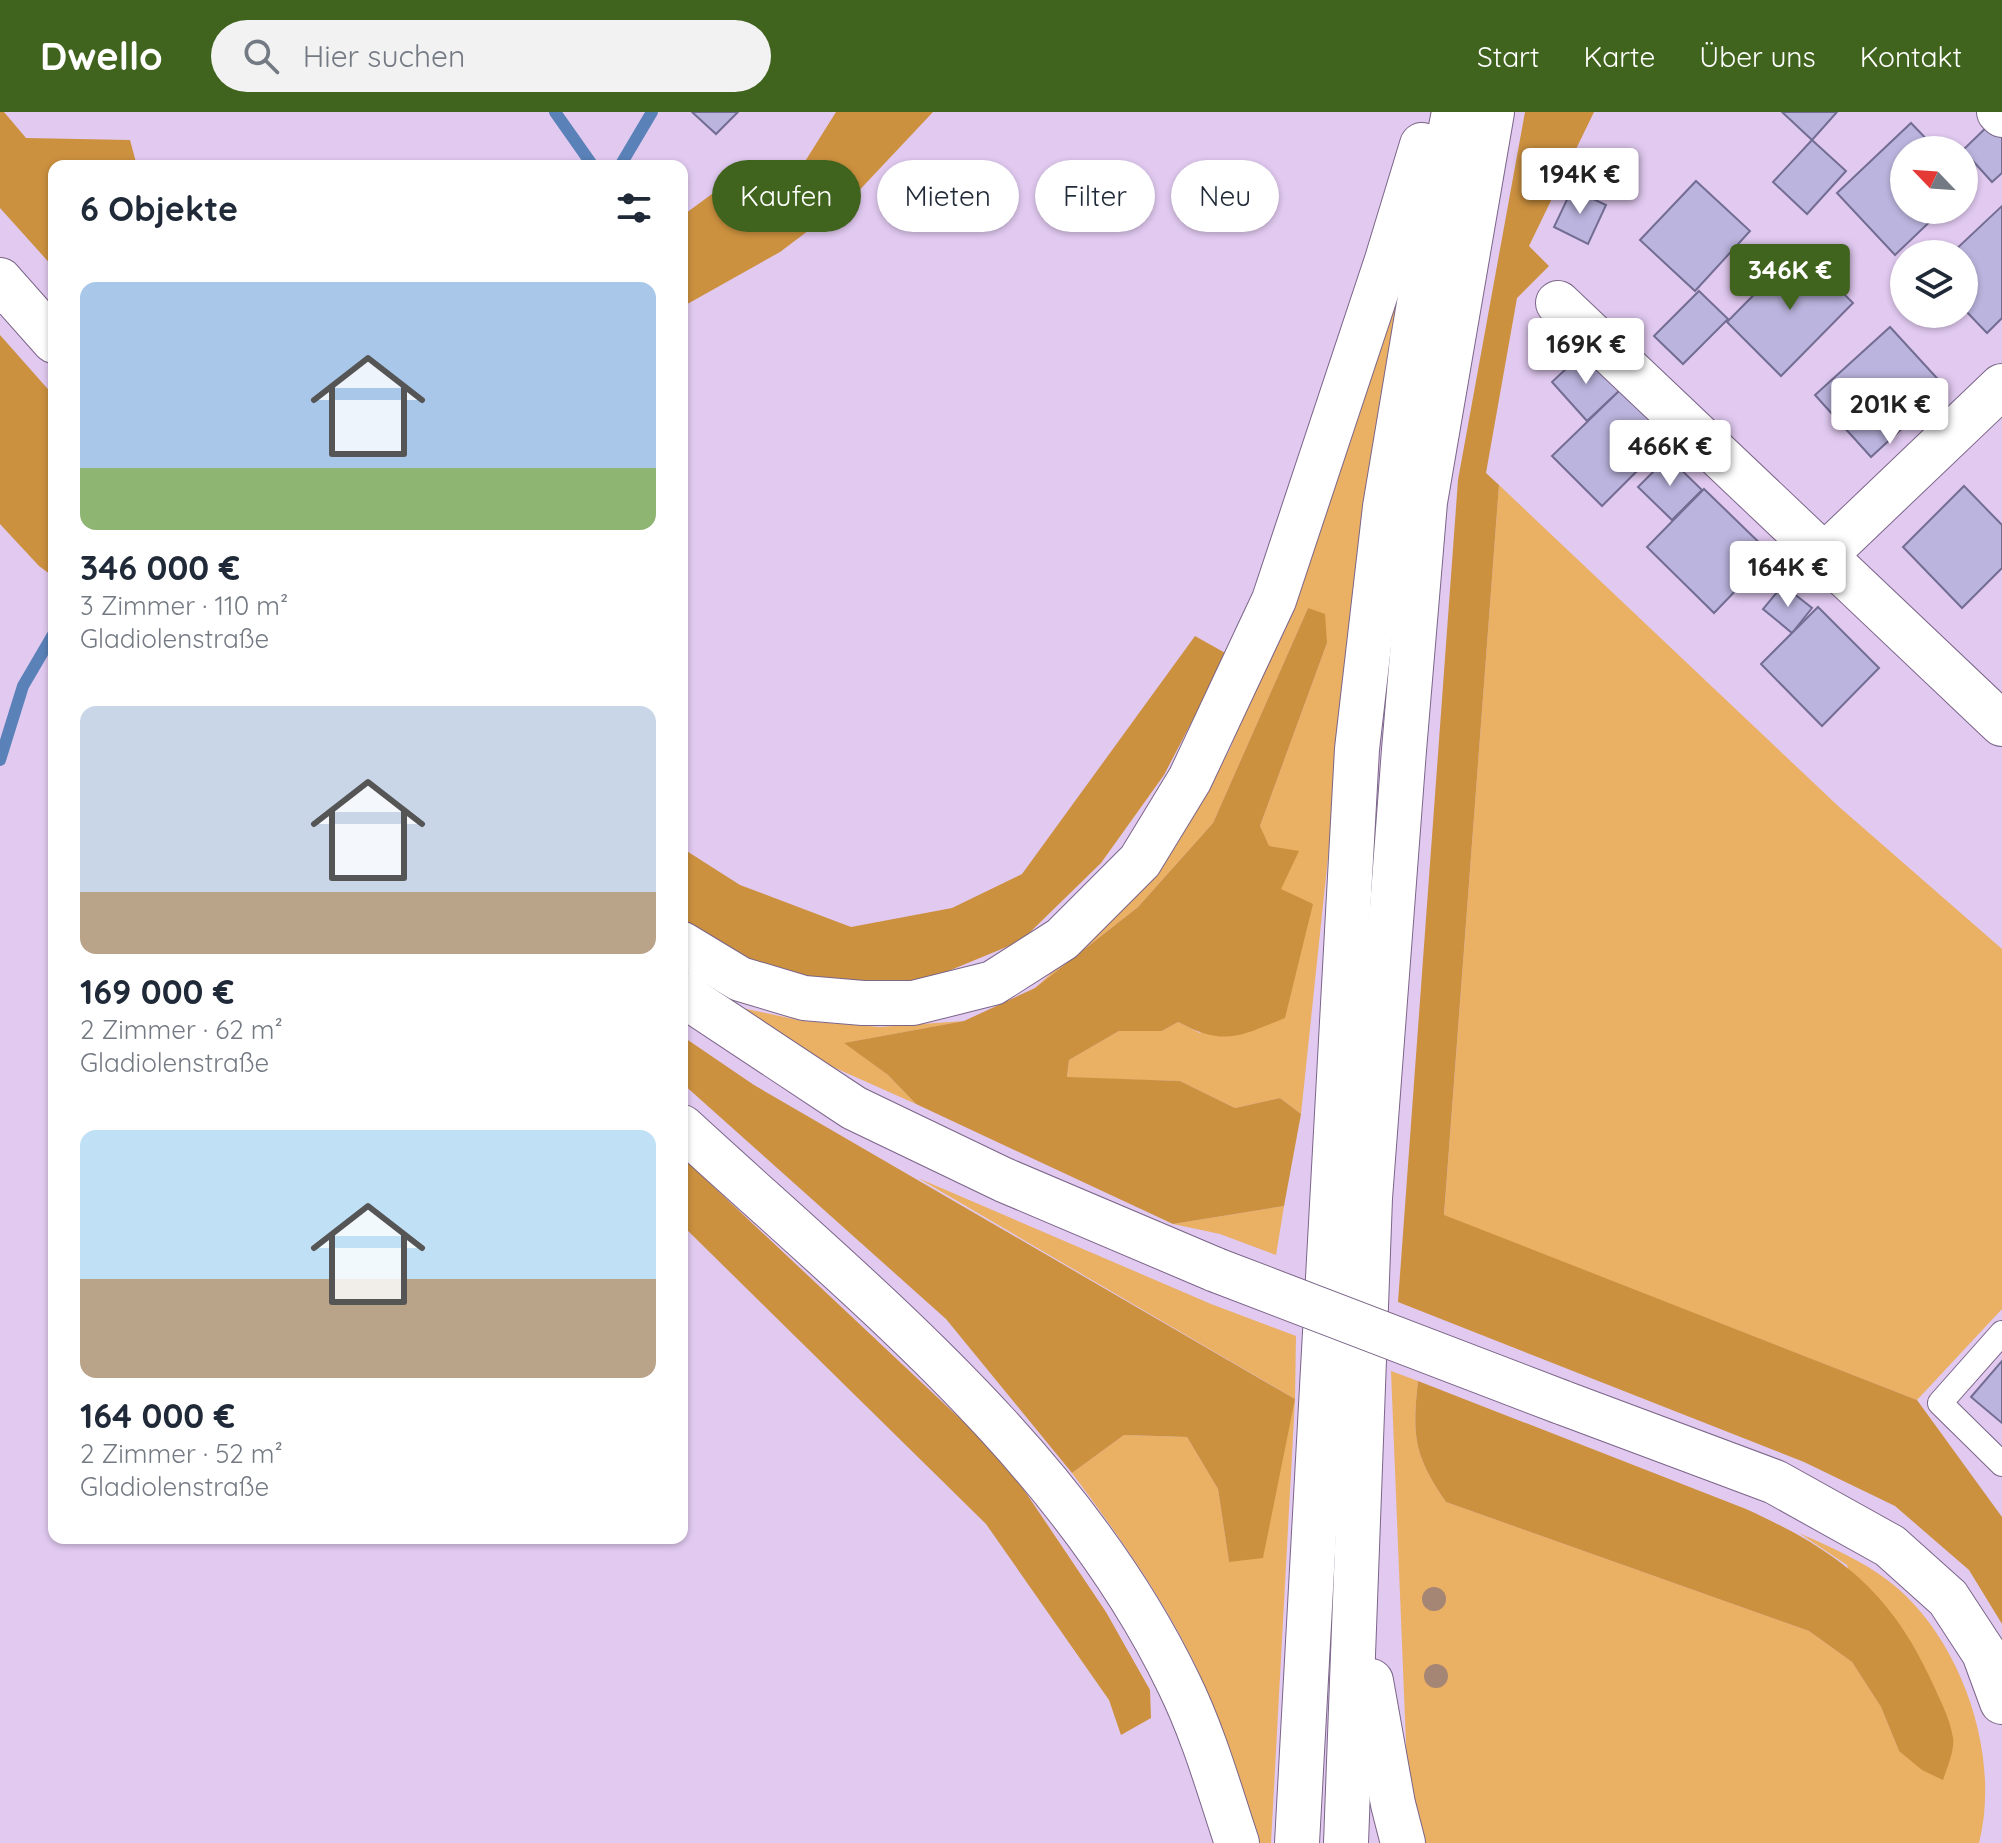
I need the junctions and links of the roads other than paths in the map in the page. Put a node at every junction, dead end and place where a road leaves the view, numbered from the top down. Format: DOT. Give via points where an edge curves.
graph roads {
  1 [pos="1432,112"];
  2 [pos="1454,112"];
  3 [pos="1492,112"];
  4 [pos="0,280"];
  5 [pos="1558,303"];
  6 [pos="48,334"];
  7 [pos="2002,386"];
  8 [pos="1825,555"];
  9 [pos="2002,724"];
  10 [pos="688,948"];
  11 [pos="688,998"];
  12 [pos="688,1133"];
  13 [pos="2002,1333"];
  14 [pos="2002,1464"];
  15 [pos="1356,1588"];
  16 [pos="2002,1702"];
  17 [pos="1237,1843"];
  18 [pos="1297,1843"];
  19 [pos="1346,1843"];
  20 [pos="1403,1843"];
  1 -- 10 [label="main road" via="1274,600 1190,779 1140,861 1062,939 993,983 913,1003 804,998 740,979"];
  2 -- 18 [label="main road" via="1385,507 1357,749"];
  3 -- 15 [label="main road" via="1425,502 1370,1198"];
  4 -- 6 [label="main road"];
  5 -- 8 [label="main road"];
  7 -- 8 [label="main road"];
  8 -- 9 [label="main road"];
  11 -- 16 [label="main road, bridge" via="854,1108 1004,1180 1216,1270 1775,1482 1890,1546 1948,1598 1984,1653"];
  12 -- 17 [label="main road" via="943,1369 1083,1528 1131,1597 1179,1684"];
  13 -- 14 [label="lane" via="1940,1403"];
  15 -- 19 [label="main road"];
  15 -- 20 [label="main road"];
}
